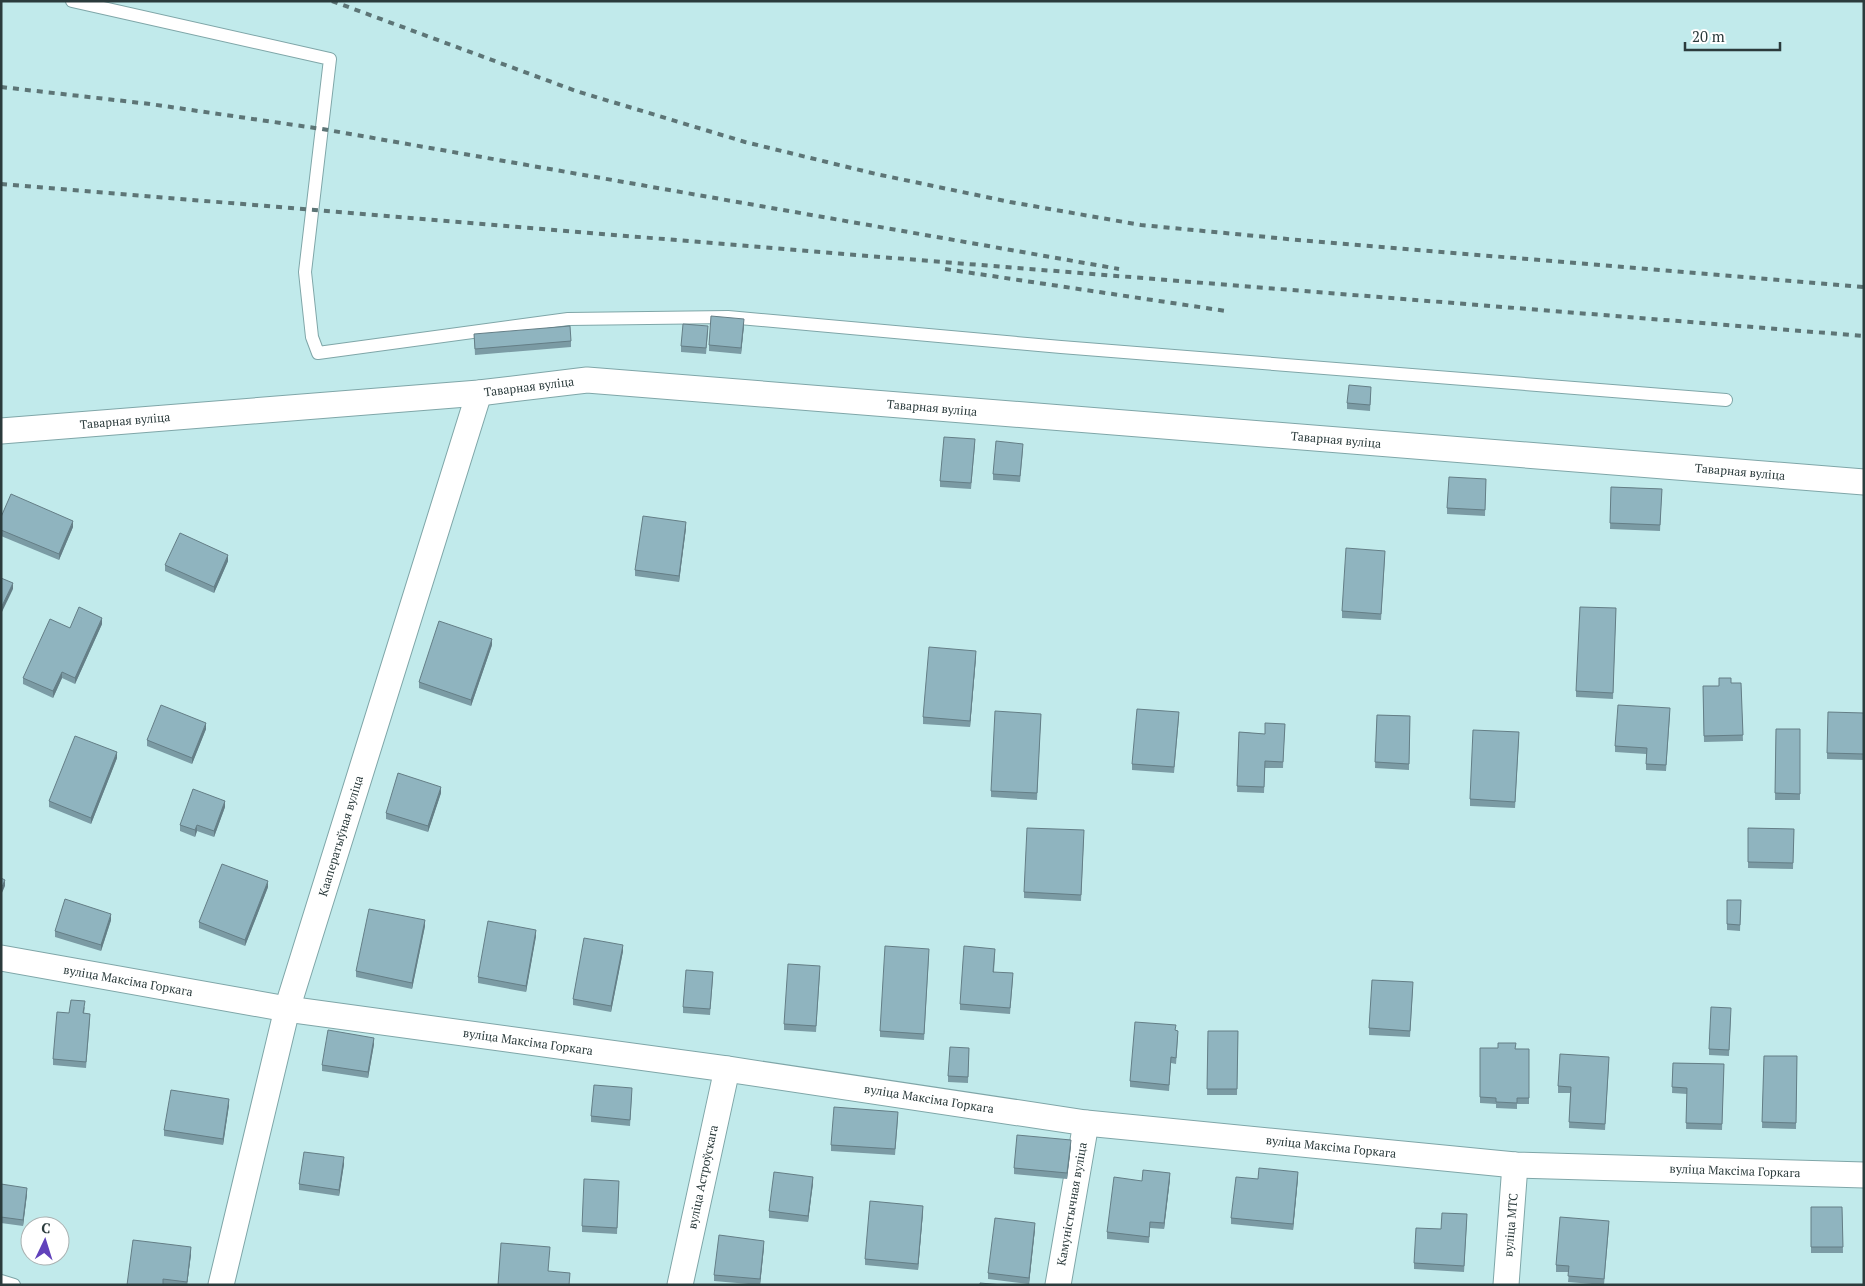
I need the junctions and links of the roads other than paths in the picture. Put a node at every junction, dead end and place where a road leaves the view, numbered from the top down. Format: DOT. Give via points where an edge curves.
graph roads {
  1 [pos="72,1"];
  2 [pos="479,393"];
  3 [pos="1726,400"];
  4 [pos="1,431"];
  5 [pos="1864,482"];
  6 [pos="1,958"];
  7 [pos="287,1009"];
  8 [pos="727,1069"];
  9 [pos="1086,1123"];
  10 [pos="1515,1165"];
  11 [pos="1864,1175"];
  12 [pos="1,1281"];
  13 [pos="14,1285"];
  14 [pos="221,1285"];
  15 [pos="680,1285"];
  16 [pos="1058,1285"];
  17 [pos="1506,1285"];
  1 -- 3 [label="lane" via="330,59 305,272 312,337 318,353 568,319 728,318"];
  2 -- 4 [label="street, Таварная вуліца"];
  2 -- 5 [label="street, Таварная вуліца" via="587,380"];
  2 -- 7 [label="street, Кааператыўная вуліца"];
  6 -- 7 [label="street, вуліца Максіма Горкага"];
  7 -- 8 [label="street, вуліца Максіма Горкага"];
  7 -- 14 [label="street, Кааператыўная вуліца"];
  8 -- 9 [label="street, вуліца Максіма Горкага"];
  8 -- 15 [label="street, вуліца Астроўскага"];
  9 -- 10 [label="street, вуліца Максіма Горкага"];
  9 -- 16 [label="street, Камуністычная вуліца"];
  10 -- 11 [label="street, вуліца Максіма Горкага"];
  10 -- 17 [label="street, вуліца МТС"];
  12 -- 13 [label="lane"];
}
